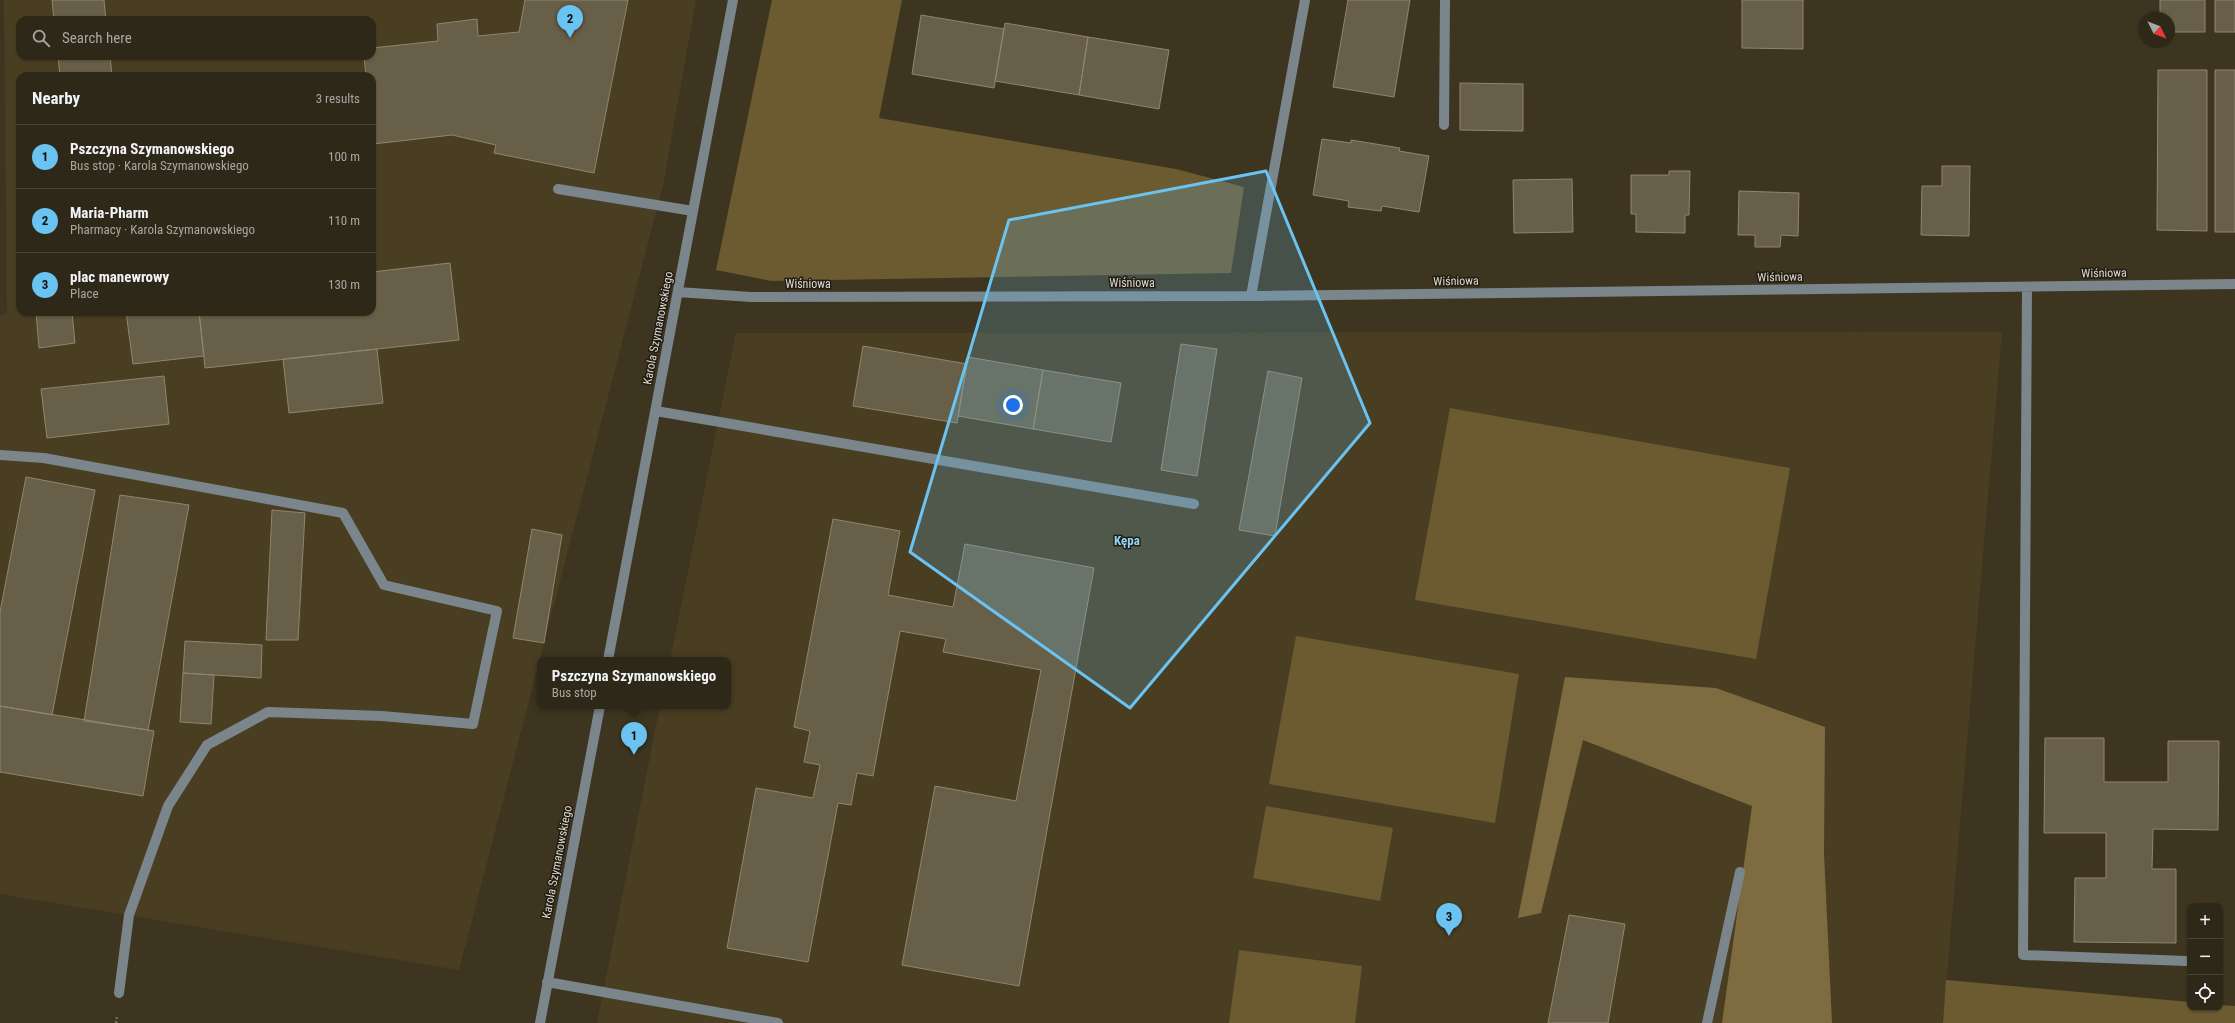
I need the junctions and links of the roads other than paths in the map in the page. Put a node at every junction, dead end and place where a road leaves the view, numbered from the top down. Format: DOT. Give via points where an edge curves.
graph roads {
  1 [pos="733,0"];
  2 [pos="1305,0"];
  3 [pos="1444,0"];
  4 [pos="1444,125"];
  5 [pos="558,188"];
  6 [pos="693,211"];
  7 [pos="2235,284"];
  8 [pos="2027,287"];
  9 [pos="678,292"];
  10 [pos="1251,296"];
  11 [pos="656,411"];
  12 [pos="0,455"];
  13 [pos="1194,504"];
  14 [pos="609,657"];
  15 [pos="599,709"];
  16 [pos="1740,872"];
  17 [pos="2186,961"];
  18 [pos="547,982"];
  19 [pos="119,994"];
  20 [pos="540,1023"];
  21 [pos="778,1023"];
  22 [pos="1707,1023"];
  1 -- 6 [label="street, Karola Szymanowskiego"];
  2 -- 10 [label="street"];
  3 -- 4 [label="street"];
  5 -- 6 [label="street"];
  6 -- 9 [label="street, Karola Szymanowskiego"];
  7 -- 8 [label="street, Wiśniowa"];
  8 -- 10 [label="street, Wiśniowa"];
  8 -- 17 [label="street" via="2023,955"];
  9 -- 10 [label="street, Wiśniowa" via="751,297"];
  9 -- 11 [label="street, Karola Szymanowskiego"];
  11 -- 13 [label="street"];
  11 -- 14 [label="street, Karola Szymanowskiego"];
  12 -- 19 [label="street" via="44,458 343,513 384,585 497,611 473,724 382,716 268,712 207,746 168,806 129,915"];
  15 -- 18 [label="street, Karola Szymanowskiego"];
  16 -- 22 [label="street"];
  18 -- 20 [label="street, Karola Szymanowskiego"];
  18 -- 21 [label="street"];
}
